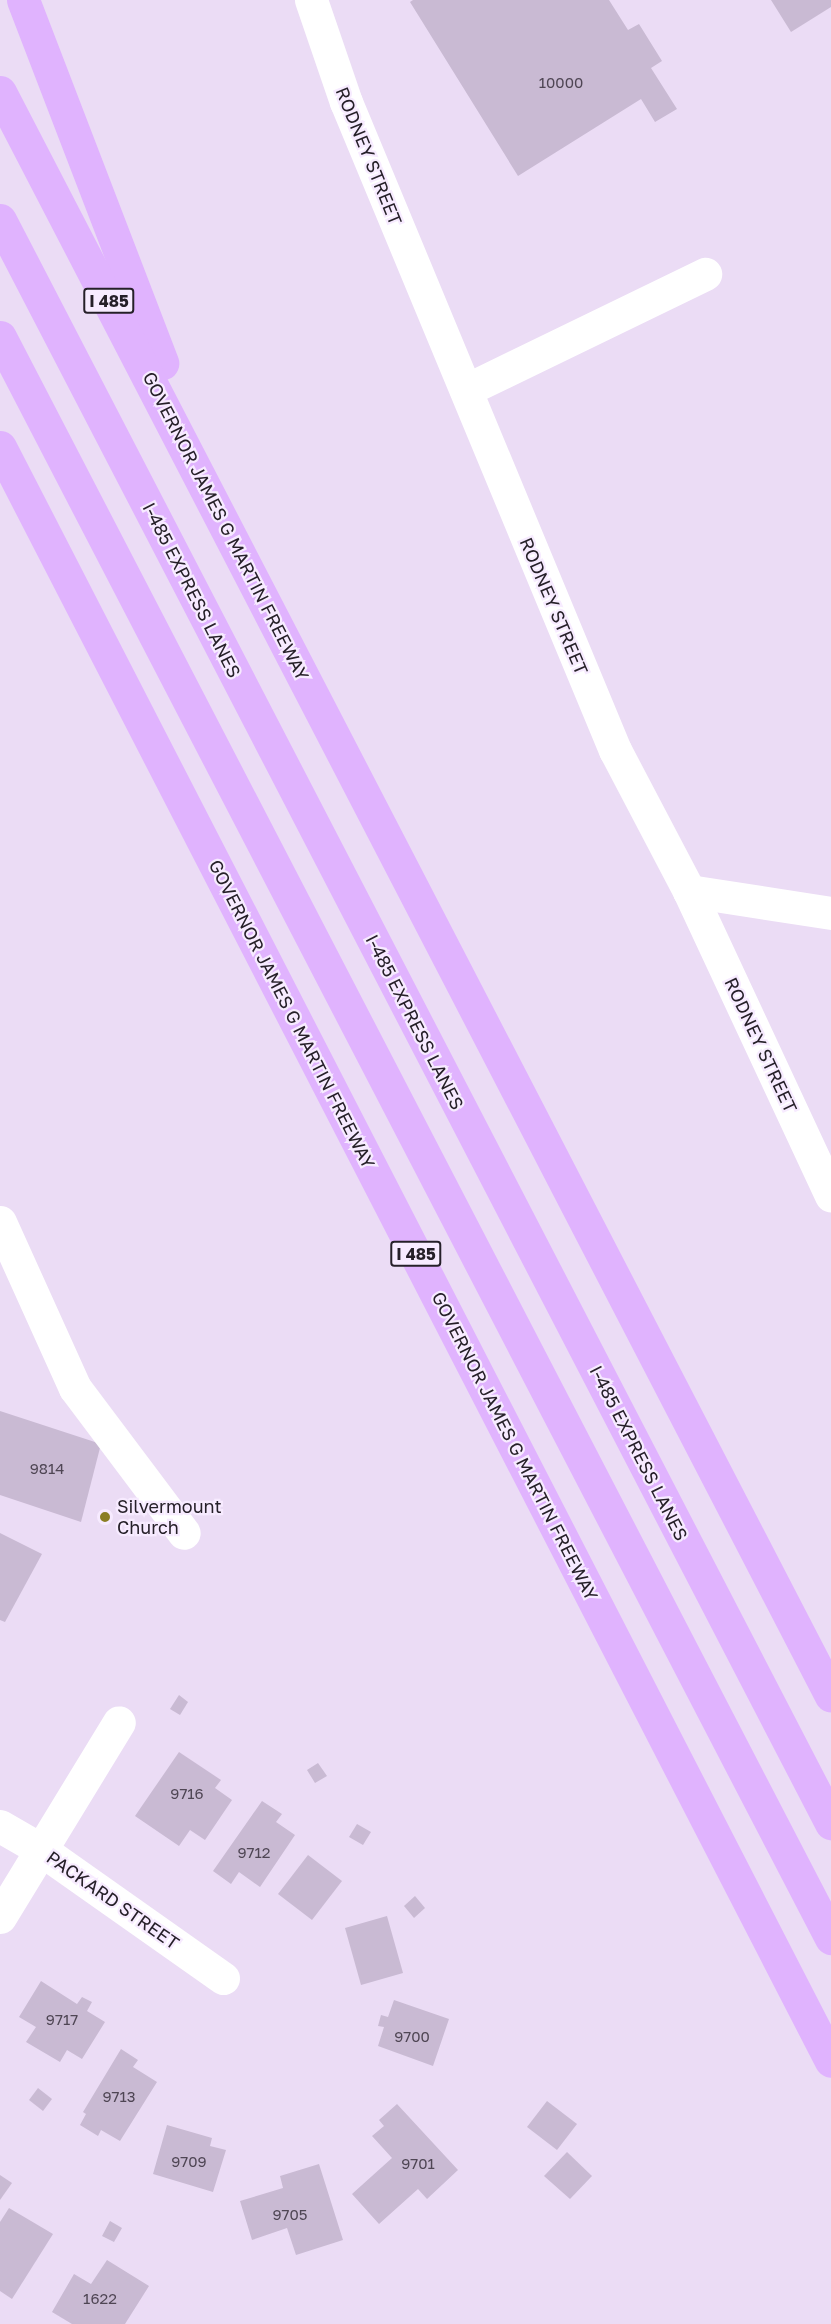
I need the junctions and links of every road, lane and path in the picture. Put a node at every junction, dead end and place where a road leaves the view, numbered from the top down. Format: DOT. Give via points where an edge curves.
graph roads {
  1 [pos="22,0"];
  2 [pos="311,0"];
  3 [pos="0,92"];
  4 [pos="0,220"];
  5 [pos="705,274"];
  6 [pos="0,337"];
  7 [pos="466,390"];
  8 [pos="0,447"];
  9 [pos="219,510"];
  10 [pos="689,891"];
  11 [pos="831,914"];
  12 [pos="831,1196"];
  13 [pos="0,1222"];
  14 [pos="184,1533"];
  15 [pos="831,1696"];
  16 [pos="119,1722"];
  17 [pos="831,1823"];
  18 [pos="0,1826"];
  19 [pos="40,1849"];
  20 [pos="0,1917"];
  21 [pos="831,1938"];
  22 [pos="223,1978"];
  23 [pos="831,2061"];
  1 -- 9 [label="highway"];
  2 -- 7 [label="street, RODNEY STREET" via="346,102"];
  3 -- 9 [label="highway, GOVERNOR JAMES G MARTIN FREEWAY / I 485"];
  4 -- 17 [label="highway, I-485 EXPRESS LANES"];
  5 -- 7 [label="street"];
  6 -- 21 [label="highway, I 485"];
  7 -- 10 [label="street, RODNEY STREET" via="615,750"];
  8 -- 23 [label="highway, GOVERNOR JAMES G MARTIN FREEWAY / I 485"];
  9 -- 15 [label="highway, GOVERNOR JAMES G MARTIN FREEWAY / I 485"];
  10 -- 11 [label="street"];
  10 -- 12 [label="street, RODNEY STREET"];
  13 -- 14 [label="street" via="75,1388"];
  16 -- 19 [label="street"];
  18 -- 19 [label="street, PACKARD STREET"];
  19 -- 20 [label="street"];
  19 -- 22 [label="street, PACKARD STREET"];
}
